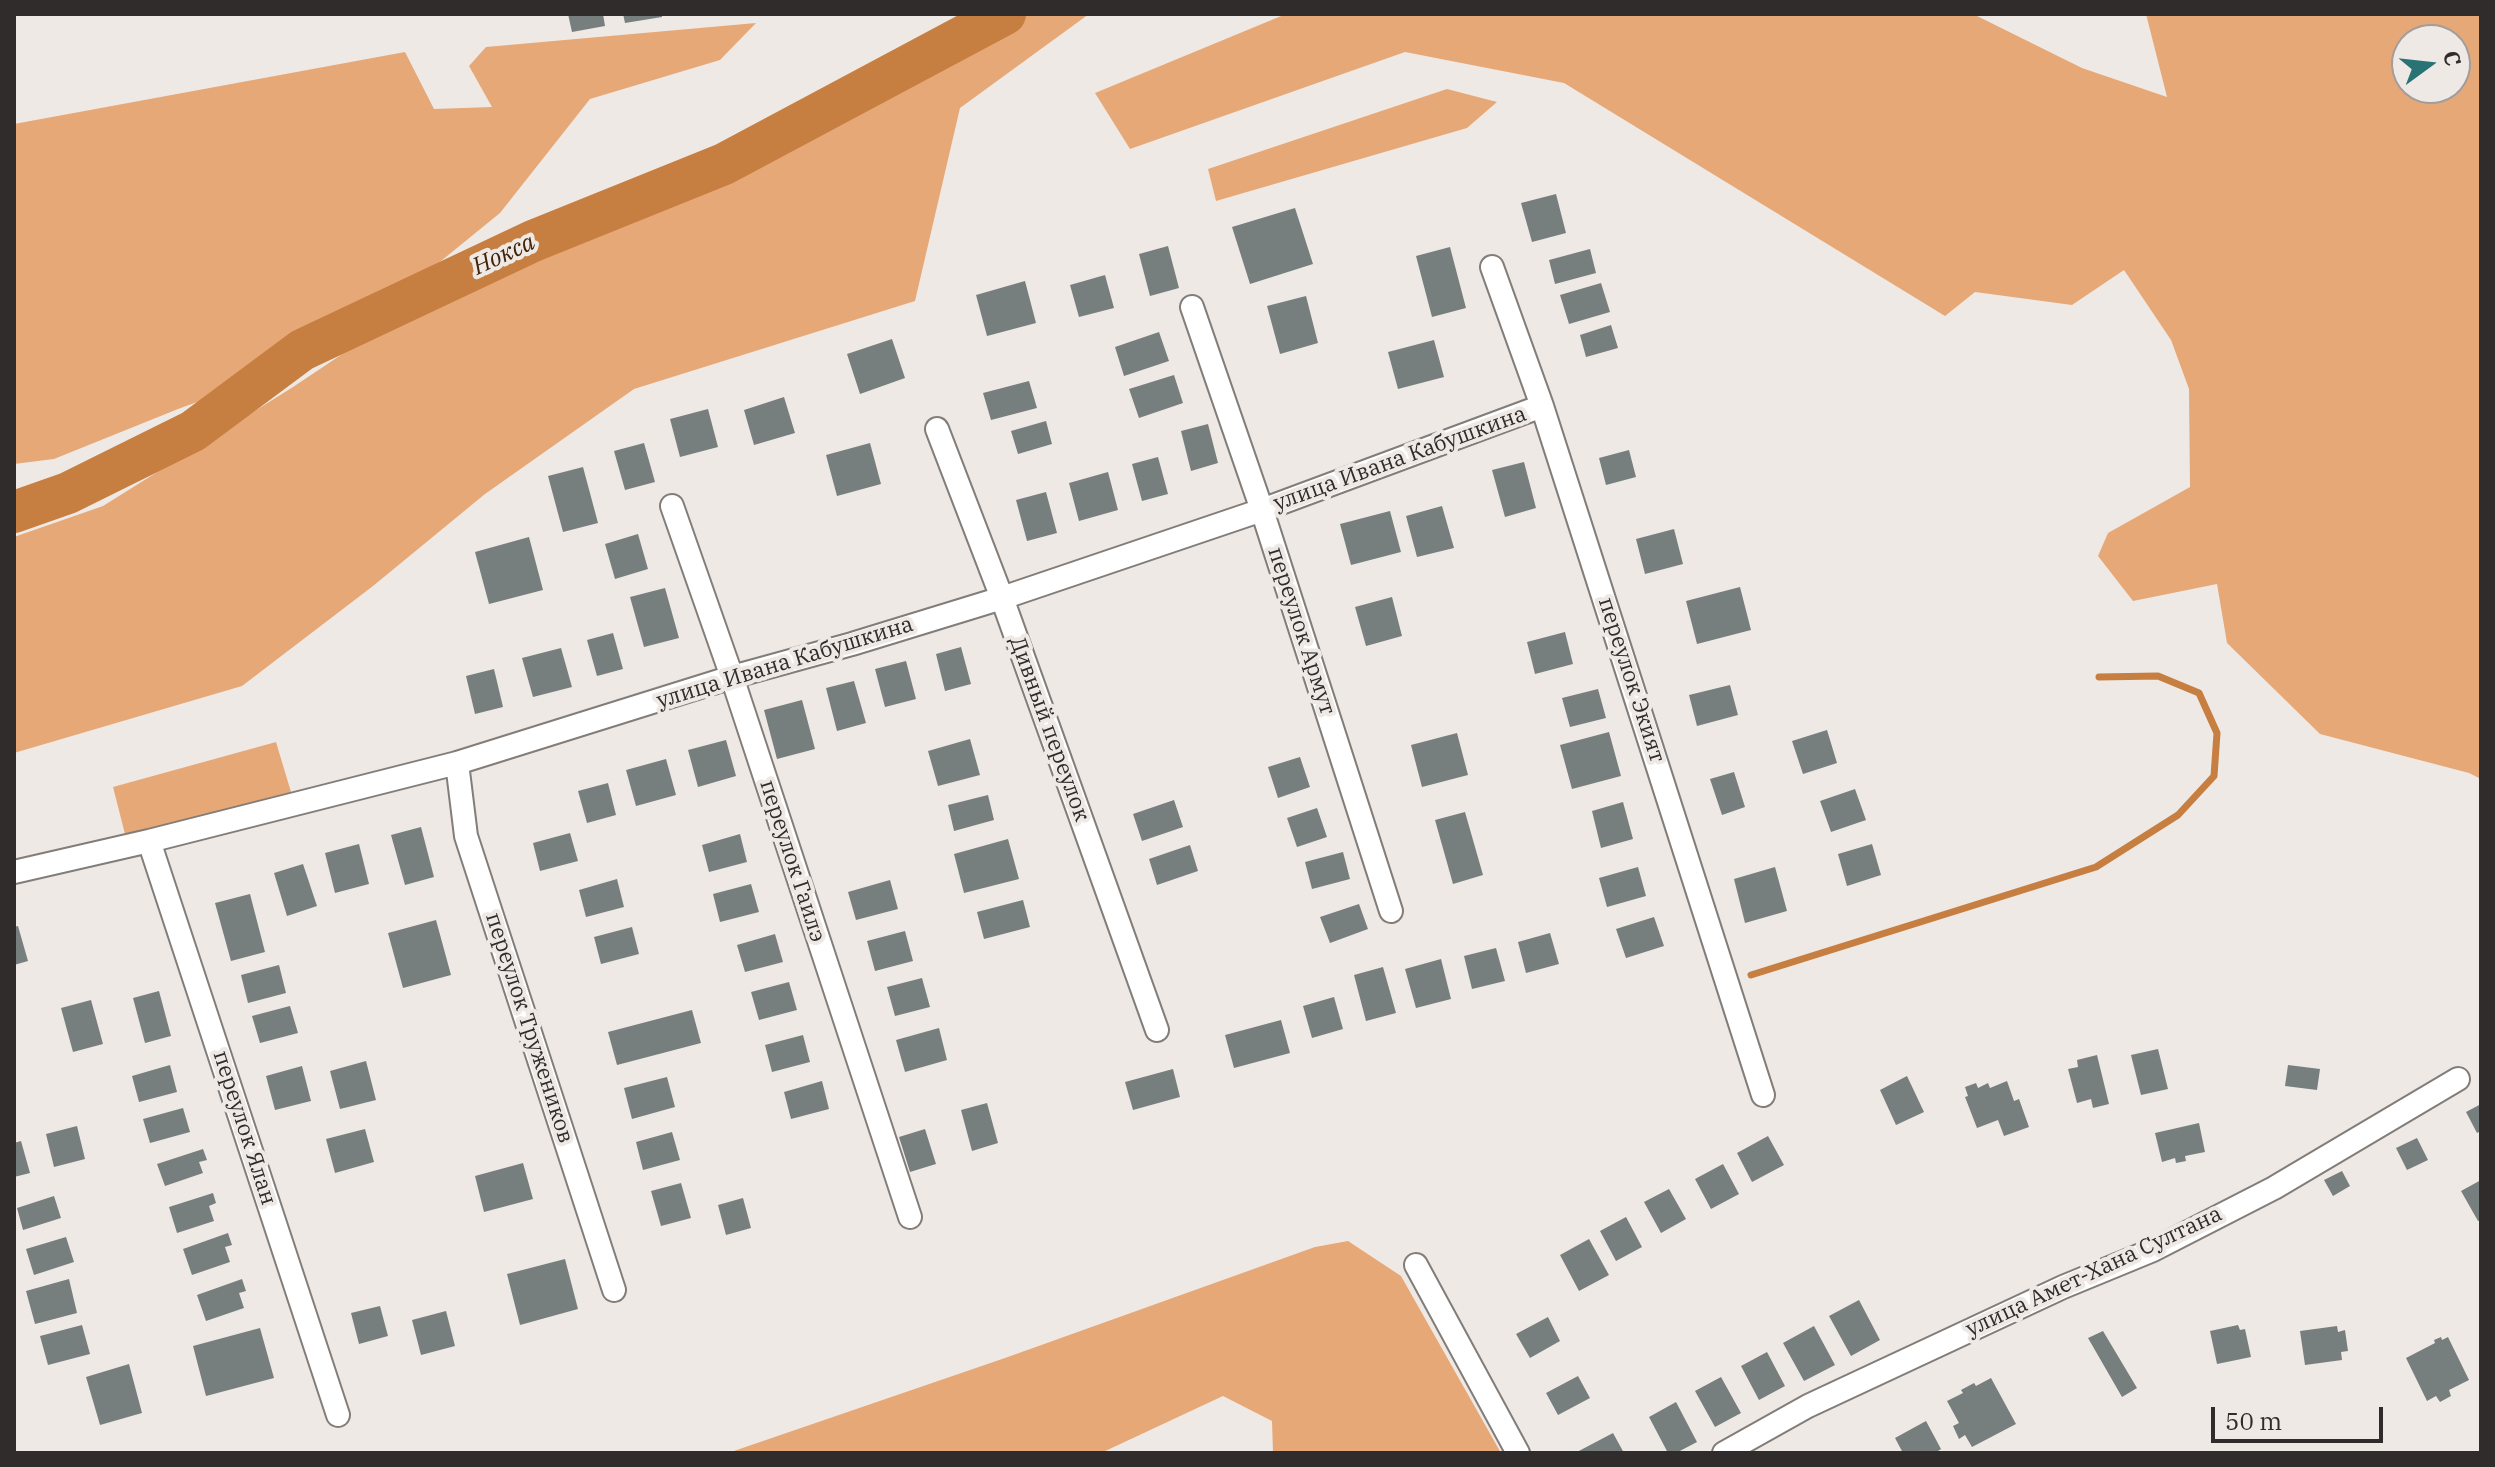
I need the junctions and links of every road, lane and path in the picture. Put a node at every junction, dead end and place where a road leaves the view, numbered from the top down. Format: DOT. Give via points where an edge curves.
graph roads {
  1 [pos="1492,267"];
  2 [pos="1192,307"];
  3 [pos="1542,406"];
  4 [pos="937,429"];
  5 [pos="672,506"];
  6 [pos="1262,510"];
  7 [pos="1002,598"];
  8 [pos="732,677"];
  9 [pos="457,763"];
  10 [pos="149,841"];
  11 [pos="14,872"];
  12 [pos="1391,911"];
  13 [pos="1157,1030"];
  14 [pos="2458,1079"];
  15 [pos="1763,1095"];
  16 [pos="910,1217"];
  17 [pos="1416,1265"];
  18 [pos="614,1290"];
  19 [pos="338,1415"];
  20 [pos="1518,1453"];
  21 [pos="1724,1453"];
  1 -- 3 [label="street, переулок Экият"];
  2 -- 6 [label="street, переулок Армут"];
  3 -- 6 [label="street, улица Ивана Кабушкина"];
  3 -- 15 [label="street, переулок Экият"];
  4 -- 7 [label="street, Дивный переулок"];
  5 -- 8 [label="street, переулок Гаилэ"];
  6 -- 7 [label="street, улица Ивана Кабушкина"];
  6 -- 12 [label="street, переулок Армут"];
  7 -- 8 [label="street, улица Ивана Кабушкина"];
  7 -- 13 [label="street, Дивный переулок"];
  8 -- 9 [label="street, улица Ивана Кабушкина"];
  8 -- 16 [label="street, переулок Гаилэ"];
  9 -- 10 [label="street, улица Ивана Кабушкина"];
  9 -- 18 [label="street, переулок Тружеников" via="466,836"];
  10 -- 11 [label="street, улица Ивана Кабушкина"];
  10 -- 19 [label="street, переулок Ялан"];
  14 -- 21 [label="street, улица Амет-Хана Султана" via="2274,1188 2153,1250 1808,1406"];
  17 -- 20 [label="street"];
}
